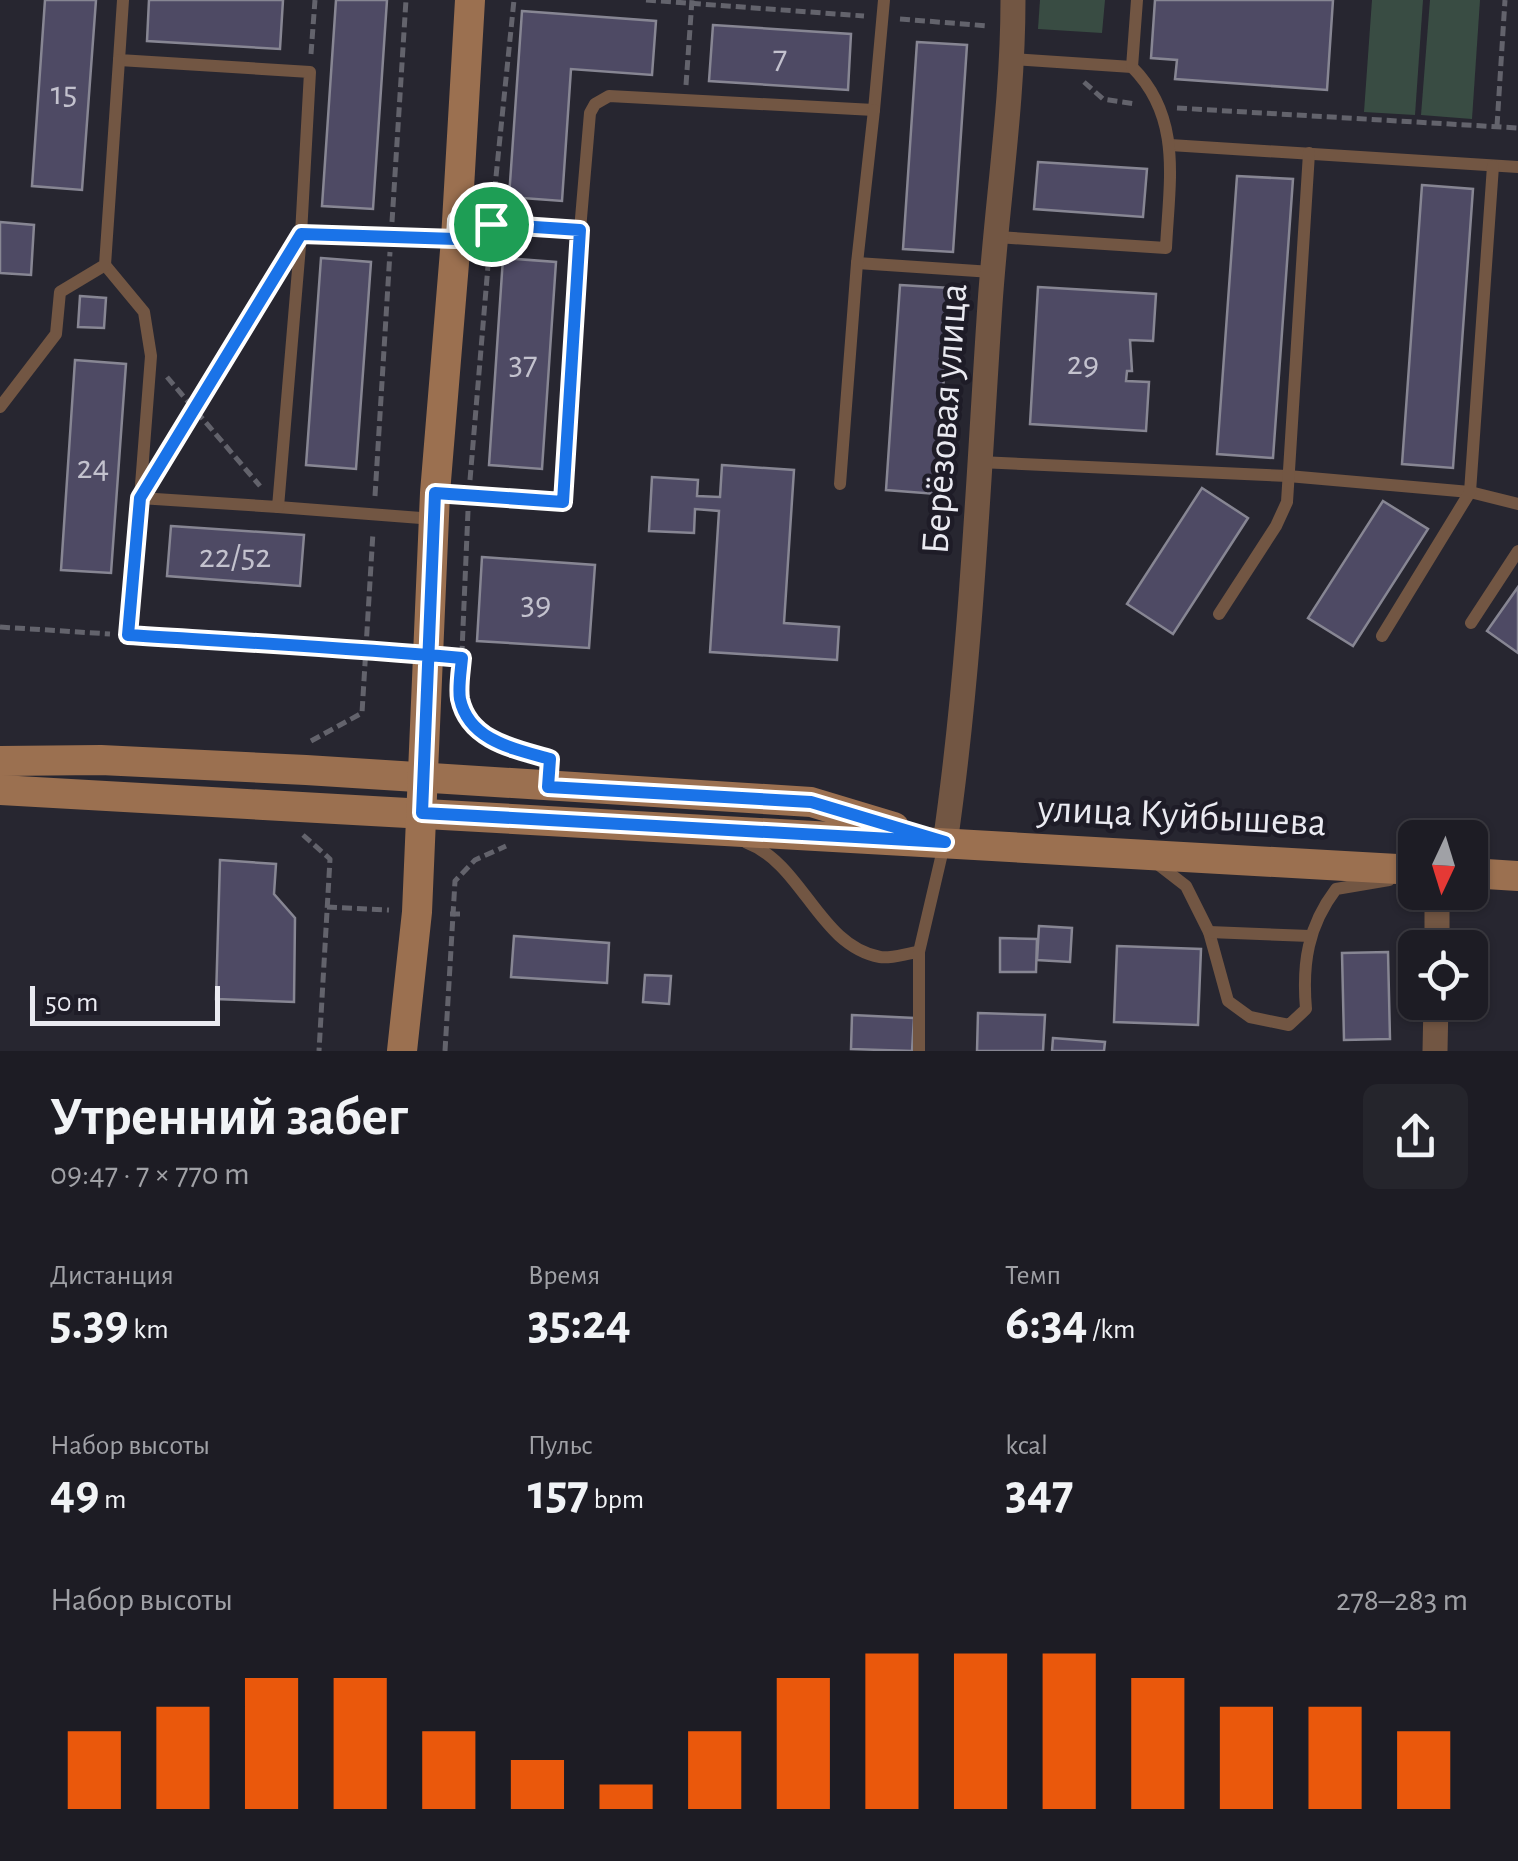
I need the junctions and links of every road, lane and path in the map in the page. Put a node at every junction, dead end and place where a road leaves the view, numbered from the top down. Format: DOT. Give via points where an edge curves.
graph roads {
  1 [pos="122,0"];
  2 [pos="314,0"];
  3 [pos="470,0"];
  4 [pos="514,0"];
  5 [pos="646,0"];
  6 [pos="884,0"];
  7 [pos="1013,0"];
  8 [pos="1137,0"];
  9 [pos="1506,0"];
  10 [pos="692,2"];
  11 [pos="883,18"];
  12 [pos="1013,28"];
  13 [pos="1012,59"];
  14 [pos="119,60"];
  15 [pos="1064,62"];
  16 [pos="1132,67"];
  17 [pos="310,72"];
  18 [pos="685,98"];
  19 [pos="1161,108"];
  20 [pos="874,110"];
  21 [pos="1497,126"];
  22 [pos="1518,128"];
  23 [pos="1170,145"];
  24 [pos="1309,153"];
  25 [pos="1493,166"];
  26 [pos="1518,168"];
  27 [pos="491,224"];
  28 [pos="457,230"];
  29 [pos="580,230"];
  30 [pos="301,234"];
  31 [pos="997,237"];
  32 [pos="857,263"];
  33 [pos="105,264"];
  34 [pos="992,272"];
  35 [pos="151,356"];
  36 [pos="0,407"];
  37 [pos="193,412"];
  38 [pos="980,462"];
  39 [pos="1288,476"];
  40 [pos="840,484"];
  41 [pos="1470,492"];
  42 [pos="468,496"];
  43 [pos="140,498"];
  44 [pos="1518,504"];
  45 [pos="434,506"];
  46 [pos="278,507"];
  47 [pos="1518,551"];
  48 [pos="1219,614"];
  49 [pos="1471,623"];
  50 [pos="0,627"];
  51 [pos="128,635"];
  52 [pos="1382,636"];
  53 [pos="426,654"];
  54 [pos="0,762"];
  55 [pos="424,779"];
  56 [pos="548,787"];
  57 [pos="0,790"];
  58 [pos="422,813"];
  59 [pos="545,819"];
  60 [pos="708,828"];
  61 [pos="945,842"];
  62 [pos="1146,854"];
  63 [pos="1398,872"];
  64 [pos="1488,875"];
  65 [pos="1398,876"];
  66 [pos="1518,876"];
  67 [pos="1209,932"];
  68 [pos="1310,936"];
  69 [pos="918,952"];
  70 [pos="1436,1020"];
  71 [pos="402,1051"];
  72 [pos="445,1051"];
  73 [pos="919,1051"];
  74 [pos="1435,1051"];
  1 -- 14 [label="lane"];
  2 -- 17 [label="path"];
  3 -- 28 [label="main road"];
  4 -- 27 [label="path"];
  5 -- 10 [label="path"];
  6 -- 11 [label="lane"];
  7 -- 12 [label="street, Берёзовая улица"];
  8 -- 16 [label="lane"];
  9 -- 21 [label="path"];
  10 -- 11 [label="path"];
  10 -- 18 [label="path"];
  11 -- 12 [label="path"];
  11 -- 20 [label="lane"];
  12 -- 13 [label="street, Берёзовая улица"];
  13 -- 15 [label="lane"];
  13 -- 31 [label="street, Берёзовая улица"];
  14 -- 17 [label="lane"];
  14 -- 33 [label="lane"];
  15 -- 16 [label="lane"];
  15 -- 19 [label="path" via="1103,99"];
  16 -- 19 [label="lane"];
  17 -- 30 [label="lane"];
  18 -- 20 [label="lane"];
  18 -- 29 [label="lane" via="609,96 595,104"];
  19 -- 21 [label="path"];
  19 -- 23 [label="lane"];
  20 -- 32 [label="lane"];
  21 -- 22 [label="path"];
  23 -- 24 [label="lane"];
  23 -- 31 [label="lane" via="1166,248"];
  24 -- 25 [label="lane"];
  24 -- 39 [label="lane"];
  25 -- 26 [label="lane"];
  25 -- 41 [label="lane"];
  27 -- 28 [label="lane"];
  27 -- 29 [label="lane"];
  27 -- 42 [label="path"];
  28 -- 30 [label="lane"];
  28 -- 45 [label="main road"];
  29 -- 42 [label="lane" via="563,502"];
  30 -- 37 [label="path"];
  30 -- 46 [label="lane"];
  31 -- 34 [label="street, Берёзовая улица"];
  32 -- 34 [label="lane"];
  32 -- 40 [label="lane"];
  33 -- 35 [label="lane" via="144,312"];
  33 -- 36 [label="lane" via="60,292 56,334"];
  34 -- 38 [label="street, Берёзовая улица"];
  35 -- 37 [label="path"];
  35 -- 43 [label="lane"];
  37 -- 43 [label="path"];
  37 -- 46 [label="path"];
  38 -- 39 [label="lane"];
  38 -- 61 [label="street, Берёзовая улица"];
  39 -- 41 [label="lane"];
  39 -- 48 [label="lane" via="1287,502 1276,526"];
  41 -- 44 [label="lane"];
  41 -- 52 [label="lane"];
  42 -- 45 [label="lane"];
  42 -- 56 [label="path" via="460,698 472,724 494,742 550,759"];
  43 -- 46 [label="lane"];
  43 -- 51 [label="lane"];
  45 -- 46 [label="lane"];
  45 -- 53 [label="main road"];
  47 -- 49 [label="lane"];
  50 -- 51 [label="path"];
  51 -- 53 [label="path"];
  53 -- 55 [label="main road"];
  54 -- 55 [label="main road" via="101,760"];
  55 -- 56 [label="main road"];
  55 -- 58 [label="main road"];
  56 -- 61 [label="main road" via="811,802"];
  57 -- 58 [label="main road"];
  58 -- 59 [label="main road"];
  58 -- 71 [label="main road"];
  59 -- 60 [label="main road"];
  59 -- 72 [label="path" via="531,840 475,860 455,881"];
  60 -- 61 [label="main road"];
  60 -- 69 [label="lane" via="762,848 848,944 882,958"];
  61 -- 62 [label="main road, улица Куйбышева"];
  61 -- 69 [label="lane"];
  62 -- 63 [label="main road, улица Куйбышева"];
  62 -- 67 [label="lane" via="1186,886"];
  64 -- 66 [label="main road"];
  65 -- 68 [label="lane" via="1336,888"];
  67 -- 68 [label="lane"];
  67 -- 68 [label="lane" via="1228,1002 1250,1017 1289,1025 1306,1009"];
  69 -- 73 [label="lane"];
  70 -- 74 [label="street"];
}
